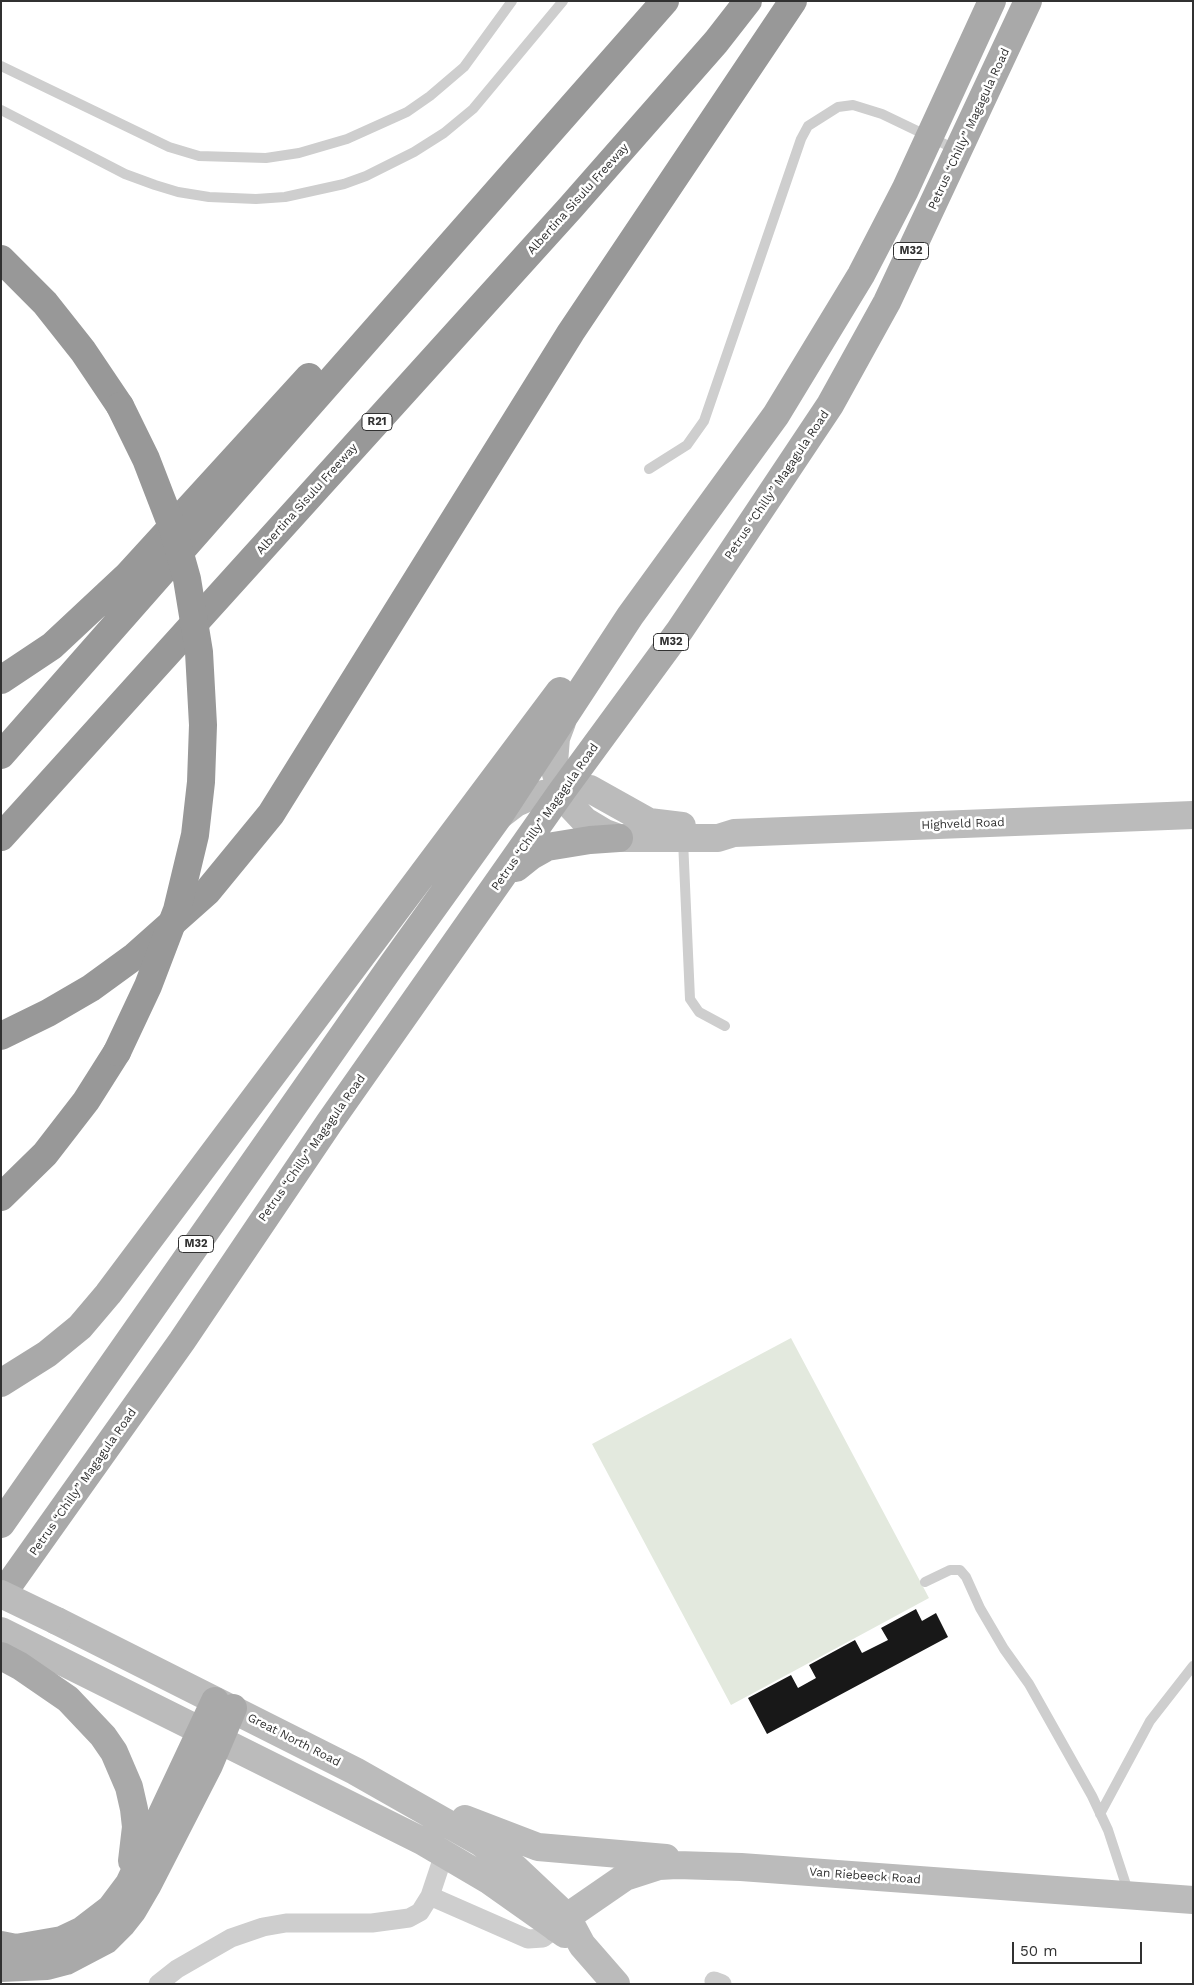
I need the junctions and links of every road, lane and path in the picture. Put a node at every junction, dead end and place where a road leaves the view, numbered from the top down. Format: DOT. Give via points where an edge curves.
graph roads {
  1 [pos="512,1"];
  2 [pos="564,1"];
  3 [pos="665,1"];
  4 [pos="748,1"];
  5 [pos="793,1"];
  6 [pos="992,1"];
  7 [pos="1028,1"];
  8 [pos="1,66"];
  9 [pos="1,110"];
  10 [pos="929,137"];
  11 [pos="959,151"];
  12 [pos="1,259"];
  13 [pos="359,348"];
  14 [pos="649,469"];
  15 [pos="630,616"];
  16 [pos="1,680"];
  17 [pos="565,714"];
  18 [pos="1,755"];
  19 [pos="562,791"];
  20 [pos="1193,815"];
  21 [pos="499,816"];
  22 [pos="734,833"];
  23 [pos="1,837"];
  24 [pos="620,838"];
  25 [pos="683,839"];
  26 [pos="498,882"];
  27 [pos="725,1026"];
  28 [pos="1,1036"];
  29 [pos="1,1197"];
  30 [pos="1,1383"];
  31 [pos="1,1524"];
  32 [pos="925,1582"];
  33 [pos="6,1588"];
  34 [pos="1,1601"];
  35 [pos="1,1631"];
  36 [pos="19,1657"];
  37 [pos="1193,1666"];
  38 [pos="224,1704"];
  39 [pos="211,1736"];
  40 [pos="412,1802"];
  41 [pos="1100,1814"];
  42 [pos="444,1854"];
  43 [pos="741,1867"];
  44 [pos="129,1884"];
  45 [pos="1129,1895"];
  46 [pos="430,1896"];
  47 [pos="1193,1900"];
  48 [pos="562,1923"];
  49 [pos="1,1945"];
  50 [pos="1,1968"];
  51 [pos="158,1984"];
  52 [pos="616,1984"];
  1 -- 8 [label="lane" via="464,67 407,112 347,139 299,153 266,158 199,156 169,147"];
  2 -- 9 [label="lane" via="473,109 444,133 366,176 294,196 256,200 178,192 125,174"];
  3 -- 13 [label="highway"];
  4 -- 23 [label="highway, Albertina Sisulu Freeway / R21" via="571,208"];
  5 -- 28 [label="highway" via="571,332 307,759 253,838 207,892 135,956 91,988"];
  6 -- 10 [label="main road, M32"];
  7 -- 11 [label="main road, Petrus “Chilly” Magagula Road / M32"];
  10 -- 11 [label="lane"];
  10 -- 14 [label="lane" via="882,114 852,105 838,107 808,126 704,421 687,445"];
  10 -- 15 [label="main road, M32" via="861,275 812,360 776,416"];
  11 -- 19 [label="main road, Petrus “Chilly” Magagula Road / M32" via="879,318 830,405 680,630"];
  12 -- 29 [label="highway, bridge" via="45,303 83,351 120,406 146,458 187,579 199,652 203,725 201,782 194,835 178,910 148,986 117,1052 86,1101 45,1154"];
  13 -- 16 [label="highway" via="314,372 128,575 52,646"];
  13 -- 18 [label="highway"];
  15 -- 17 [label="main road, M32"];
  15 -- 30 [label="main road" via="585,657 108,1294 80,1327 47,1354"];
  17 -- 19 [label="main road, Highveld Road" via="554,751 556,774"];
  17 -- 21 [label="main road, M32"];
  19 -- 21 [label="main road, Highveld Road" via="532,796"];
  19 -- 22 [label="main road, Highveld Road" via="590,789 649,822 716,827"];
  19 -- 24 [label="main road, Highveld Road" via="585,821"];
  19 -- 26 [label="main road, Petrus “Chilly” Magagula Road / M32"];
  20 -- 22 [label="main road, Highveld Road"];
  21 -- 31 [label="main road, M32"];
  22 -- 25 [label="main road, Highveld Road" via="718,838"];
  24 -- 25 [label="main road, Highveld Road"];
  24 -- 26 [label="main road" via="547,847"];
  25 -- 27 [label="lane" via="690,999 698,1012"];
  26 -- 33 [label="main road, Petrus “Chilly” Magagula Road / M32" via="329,1123 177,1349"];
  32 -- 41 [label="lane" via="950,1570 960,1570 966,1577 1004,1649 1060,1735"];
  33 -- 34 [label="main road, Petrus “Chilly” Magagula Road"];
  33 -- 38 [label="main road, Great North Road, bridge" via="57,1621"];
  35 -- 36 [label="main road"];
  36 -- 39 [label="main road"];
  36 -- 44 [label="main road" via="85,1715 103,1736 120,1765 129,1787 136,1828"];
  37 -- 41 [label="lane" via="1150,1721"];
  38 -- 39 [label="main road"];
  38 -- 40 [label="main road, Great North Road"];
  39 -- 42 [label="main road"];
  39 -- 44 [label="main road"];
  39 -- 50 [label="main road" via="147,1886 122,1924 106,1940 66,1961 47,1966"];
  40 -- 43 [label="main road" via="426,1803 538,1847 698,1860"];
  40 -- 48 [label="main road, Great North Road" via="515,1868"];
  41 -- 45 [label="lane"];
  42 -- 46 [label="street"];
  42 -- 48 [label="main road"];
  43 -- 45 [label="main road, Van Riebeeck Road"];
  43 -- 48 [label="main road, Van Riebeeck Road" via="677,1865 642,1871 625,1878"];
  44 -- 49 [label="main road" via="110,1908 82,1931 39,1946 16,1948"];
  45 -- 47 [label="main road, Van Riebeeck Road"];
  46 -- 48 [label="street" via="528,1939 543,1938"];
  46 -- 51 [label="street" via="420,1912 409,1918 372,1923 286,1923 263,1927 231,1938 177,1969"];
  48 -- 52 [label="main road"];
}
